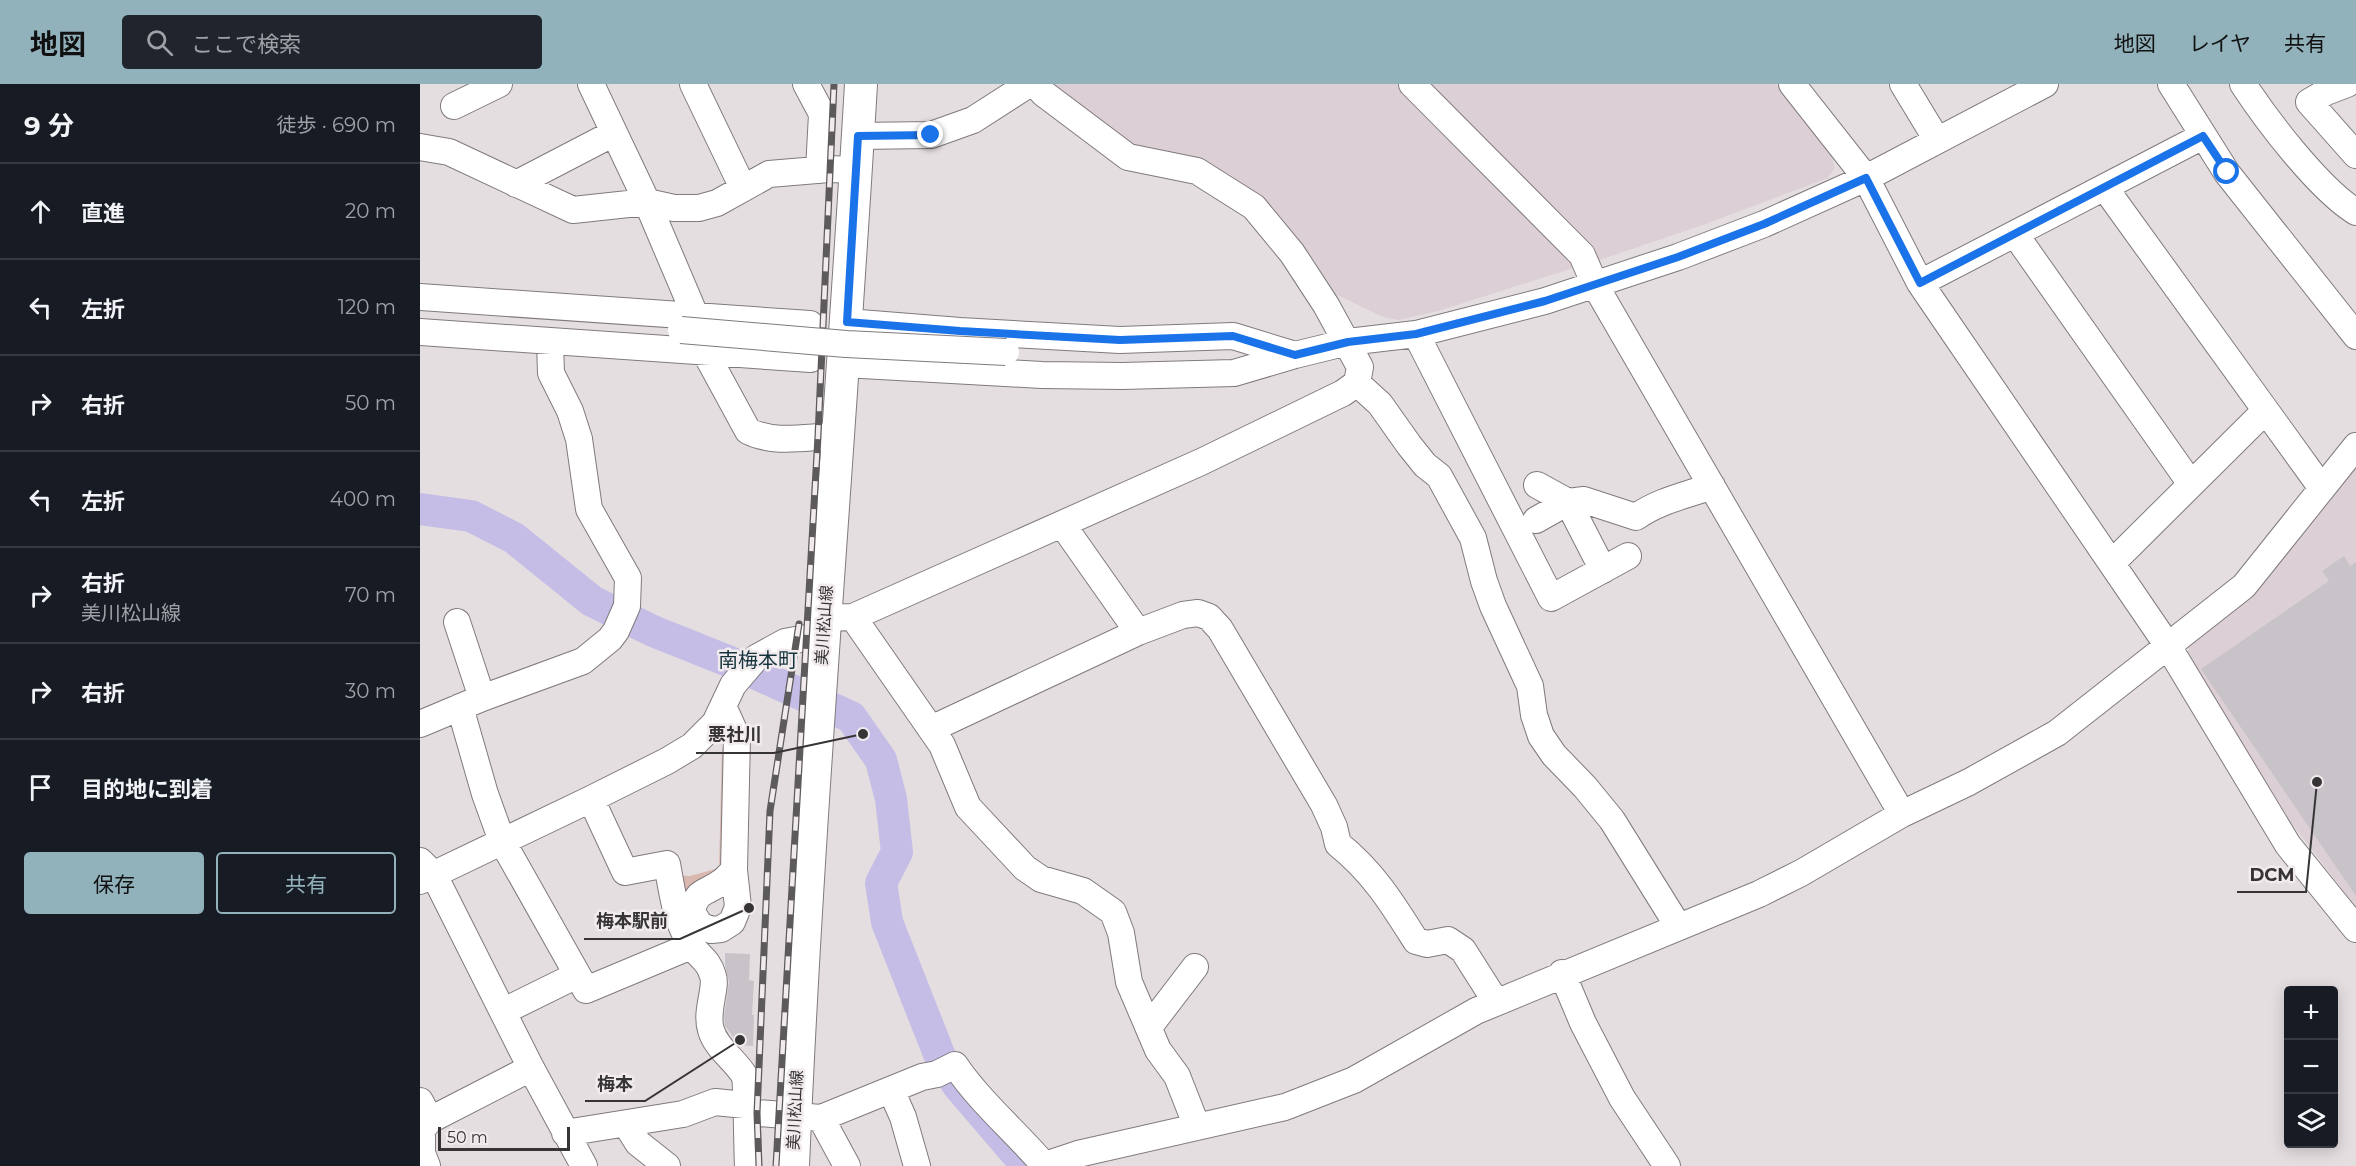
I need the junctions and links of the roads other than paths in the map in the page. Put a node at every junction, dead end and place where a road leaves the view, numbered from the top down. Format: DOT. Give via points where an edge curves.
graph roads {
  1 [pos="499,84"];
  2 [pos="591,84"];
  3 [pos="693,84"];
  4 [pos="806,84"];
  5 [pos="861,84"];
  6 [pos="1029,84"];
  7 [pos="1036,84"];
  8 [pos="1412,84"];
  9 [pos="1429,84"];
  10 [pos="1792,84"];
  11 [pos="1903,84"];
  12 [pos="2045,84"];
  13 [pos="2172,84"];
  14 [pos="2243,84"];
  15 [pos="2347,84"];
  16 [pos="454,106"];
  17 [pos="1455,128"];
  18 [pos="614,133"];
  19 [pos="858,136"];
  20 [pos="2203,136"];
  21 [pos="1937,140"];
  22 [pos="420,147"];
  23 [pos="2356,155"];
  24 [pos="819,170"];
  25 [pos="855,170"];
  26 [pos="1866,178"];
  27 [pos="516,184"];
  28 [pos="743,188"];
  29 [pos="2105,188"];
  30 [pos="647,202"];
  31 [pos="2356,212"];
  32 [pos="2015,234"];
  33 [pos="1920,283"];
  34 [pos="1595,285"];
  35 [pos="420,297"];
  36 [pos="420,314"];
  37 [pos="764,321"];
  38 [pos="688,322"];
  39 [pos="847,322"];
  40 [pos="810,324"];
  41 [pos="420,332"];
  42 [pos="1416,334"];
  43 [pos="2356,336"];
  44 [pos="1348,342"];
  45 [pos="550,343"];
  46 [pos="705,352"];
  47 [pos="1295,355"];
  48 [pos="762,356"];
  49 [pos="811,359"];
  50 [pos="844,364"];
  51 [pos="1357,383"];
  52 [pos="2265,411"];
  53 [pos="839,436"];
  54 [pos="2356,446"];
  55 [pos="2191,484"];
  56 [pos="1537,485"];
  57 [pos="1712,486"];
  58 [pos="2321,487"];
  59 [pos="1568,502"];
  60 [pos="1536,520"];
  61 [pos="1062,524"];
  62 [pos="1628,556"];
  63 [pos="2112,563"];
  64 [pos="1603,570"];
  65 [pos="457,622"];
  66 [pos="833,625"];
  67 [pos="1138,632"];
  68 [pos="2168,646"];
  69 [pos="728,695"];
  70 [pos="471,703"];
  71 [pos="420,724"];
  72 [pos="932,729"];
  73 [pos="591,800"];
  74 [pos="1902,814"];
  75 [pos="502,841"];
  76 [pos="734,870"];
  77 [pos="425,872"];
  78 [pos="1678,926"];
  79 [pos="2356,929"];
  80 [pos="691,946"];
  81 [pos="1195,967"];
  82 [pos="1562,973"];
  83 [pos="577,975"];
  84 [pos="1496,1002"];
  85 [pos="504,1011"];
  86 [pos="1149,1027"];
  87 [pos="531,1068"];
  88 [pos="891,1090"];
  89 [pos="746,1109"];
  90 [pos="808,1117"];
  91 [pos="423,1120"];
  92 [pos="626,1124"];
  93 [pos="1197,1127"];
  94 [pos="565,1133"];
  95 [pos="427,1166"];
  96 [pos="584,1166"];
  97 [pos="667,1166"];
  98 [pos="748,1166"];
  99 [pos="793,1166"];
  100 [pos="847,1166"];
  101 [pos="916,1166"];
  102 [pos="1044,1166"];
  103 [pos="1667,1166"];
  1 -- 16 [label="street"];
  2 -- 18 [label="street"];
  3 -- 28 [label="street"];
  4 -- 24 [label="street" via="822,114"];
  5 -- 19 [label="main road, 美川松山線"];
  6 -- 19 [label="street" via="973,120 931,135"];
  7 -- 44 [label="street" via="1128,157 1197,171 1254,207 1292,253"];
  8 -- 17 [label="street"];
  9 -- 17 [label="street"];
  10 -- 26 [label="street"];
  11 -- 21 [label="street"];
  12 -- 21 [label="street"];
  13 -- 20 [label="street"];
  14 -- 31 [label="street" via="2310,170"];
  15 -- 23 [label="street" via="2309,102"];
  17 -- 34 [label="street" via="1582,255"];
  18 -- 27 [label="street"];
  18 -- 30 [label="street"];
  19 -- 25 [label="main road, 美川松山線"];
  20 -- 29 [label="street"];
  20 -- 43 [label="street"];
  21 -- 26 [label="street"];
  22 -- 27 [label="street" via="449,152"];
  24 -- 25 [label="street"];
  24 -- 28 [label="street" via="769,174"];
  25 -- 39 [label="main road, 美川松山線"];
  26 -- 33 [label="street"];
  26 -- 34 [label="street" via="1764,224"];
  27 -- 30 [label="street" via="573,210"];
  28 -- 30 [label="street" via="699,208"];
  29 -- 32 [label="street"];
  29 -- 52 [label="street"];
  30 -- 38 [label="street"];
  32 -- 33 [label="street"];
  32 -- 55 [label="street"];
  33 -- 63 [label="street"];
  34 -- 42 [label="street"];
  34 -- 57 [label="street"];
  35 -- 38 [label="street"];
  36 -- 38 [label="street"];
  37 -- 38 [label="street"];
  37 -- 40 [label="street"];
  37 -- 48 [label="street" via="775,330 776,344"];
  38 -- 46 [label="street"];
  38 -- 47 [label="street, bridge" via="846,344 1006,352"];
  39 -- 47 [label="street" via="1120,340 1233,336"];
  39 -- 50 [label="main road, 美川松山線"];
  41 -- 45 [label="street"];
  42 -- 44 [label="street"];
  42 -- 64 [label="street" via="1551,598"];
  44 -- 47 [label="street"];
  44 -- 51 [label="street" via="1360,367"];
  45 -- 46 [label="street"];
  45 -- 70 [label="street" via="551,373 579,439 589,509 628,578 627,606 610,639 583,661"];
  46 -- 48 [label="street"];
  46 -- 53 [label="street" via="748,431 773,439"];
  47 -- 50 [label="street" via="1234,373 1122,376"];
  48 -- 49 [label="street"];
  50 -- 53 [label="main road, 美川松山線"];
  51 -- 61 [label="street" via="1201,462"];
  51 -- 78 [label="street" via="1380,404 1425,465 1439,476 1473,538 1493,606 1530,686 1541,736 1612,820"];
  52 -- 55 [label="street"];
  52 -- 58 [label="street"];
  53 -- 66 [label="main road, 美川松山線"];
  54 -- 58 [label="street"];
  55 -- 63 [label="street"];
  56 -- 59 [label="street"];
  57 -- 59 [label="street" via="1636,517 1584,500"];
  57 -- 74 [label="street"];
  58 -- 68 [label="street" via="2244,586"];
  59 -- 60 [label="street"];
  59 -- 64 [label="street"];
  61 -- 66 [label="street"];
  61 -- 67 [label="street"];
  62 -- 64 [label="street"];
  63 -- 68 [label="street"];
  65 -- 70 [label="street"];
  66 -- 69 [label="street" via="806,638 785,642 756,658"];
  66 -- 72 [label="street"];
  66 -- 90 [label="main road, 美川松山線"];
  67 -- 72 [label="street"];
  67 -- 84 [label="street" via="1183,615 1198,613 1209,617 1220,629 1324,805 1338,844 1361,863 1416,941 1427,944 1448,940 1463,950"];
  68 -- 74 [label="street" via="2057,733"];
  68 -- 79 [label="street" via="2289,845"];
  69 -- 73 [label="street" via="715,723 692,746"];
  69 -- 76 [label="street" via="737,737"];
  70 -- 71 [label="street"];
  70 -- 75 [label="street" via="485,794"];
  72 -- 86 [label="street" via="968,807 1007,851 1041,879 1083,891 1113,912 1129,982"];
  73 -- 75 [label="street"];
  73 -- 80 [label="street" via="625,872 667,864 677,912"];
  74 -- 78 [label="street" via="1801,873"];
  75 -- 77 [label="street"];
  75 -- 83 [label="street"];
  77 -- 85 [label="street"];
  78 -- 82 [label="street"];
  80 -- 83 [label="street" via="586,990"];
  80 -- 89 [label="street" via="708,964 714,979 711,1032 745,1077"];
  81 -- 86 [label="street"];
  82 -- 84 [label="street"];
  82 -- 103 [label="street" via="1622,1098"];
  83 -- 85 [label="street"];
  84 -- 93 [label="street" via="1354,1080 1285,1107"];
  85 -- 87 [label="street"];
  86 -- 93 [label="street" via="1158,1050 1177,1076"];
  87 -- 91 [label="street"];
  87 -- 94 [label="street"];
  88 -- 90 [label="street"];
  88 -- 101 [label="street"];
  88 -- 102 [label="street" via="955,1065"];
  89 -- 90 [label="street"];
  89 -- 92 [label="street" via="715,1102 683,1114"];
  89 -- 98 [label="street"];
  90 -- 99 [label="main road, 美川松山線"];
  90 -- 100 [label="street"];
  91 -- 95 [label="street" via="422,1153"];
  92 -- 94 [label="street"];
  92 -- 97 [label="street" via="638,1143"];
  93 -- 102 [label="street" via="1078,1154"];
  94 -- 96 [label="street"];
}
